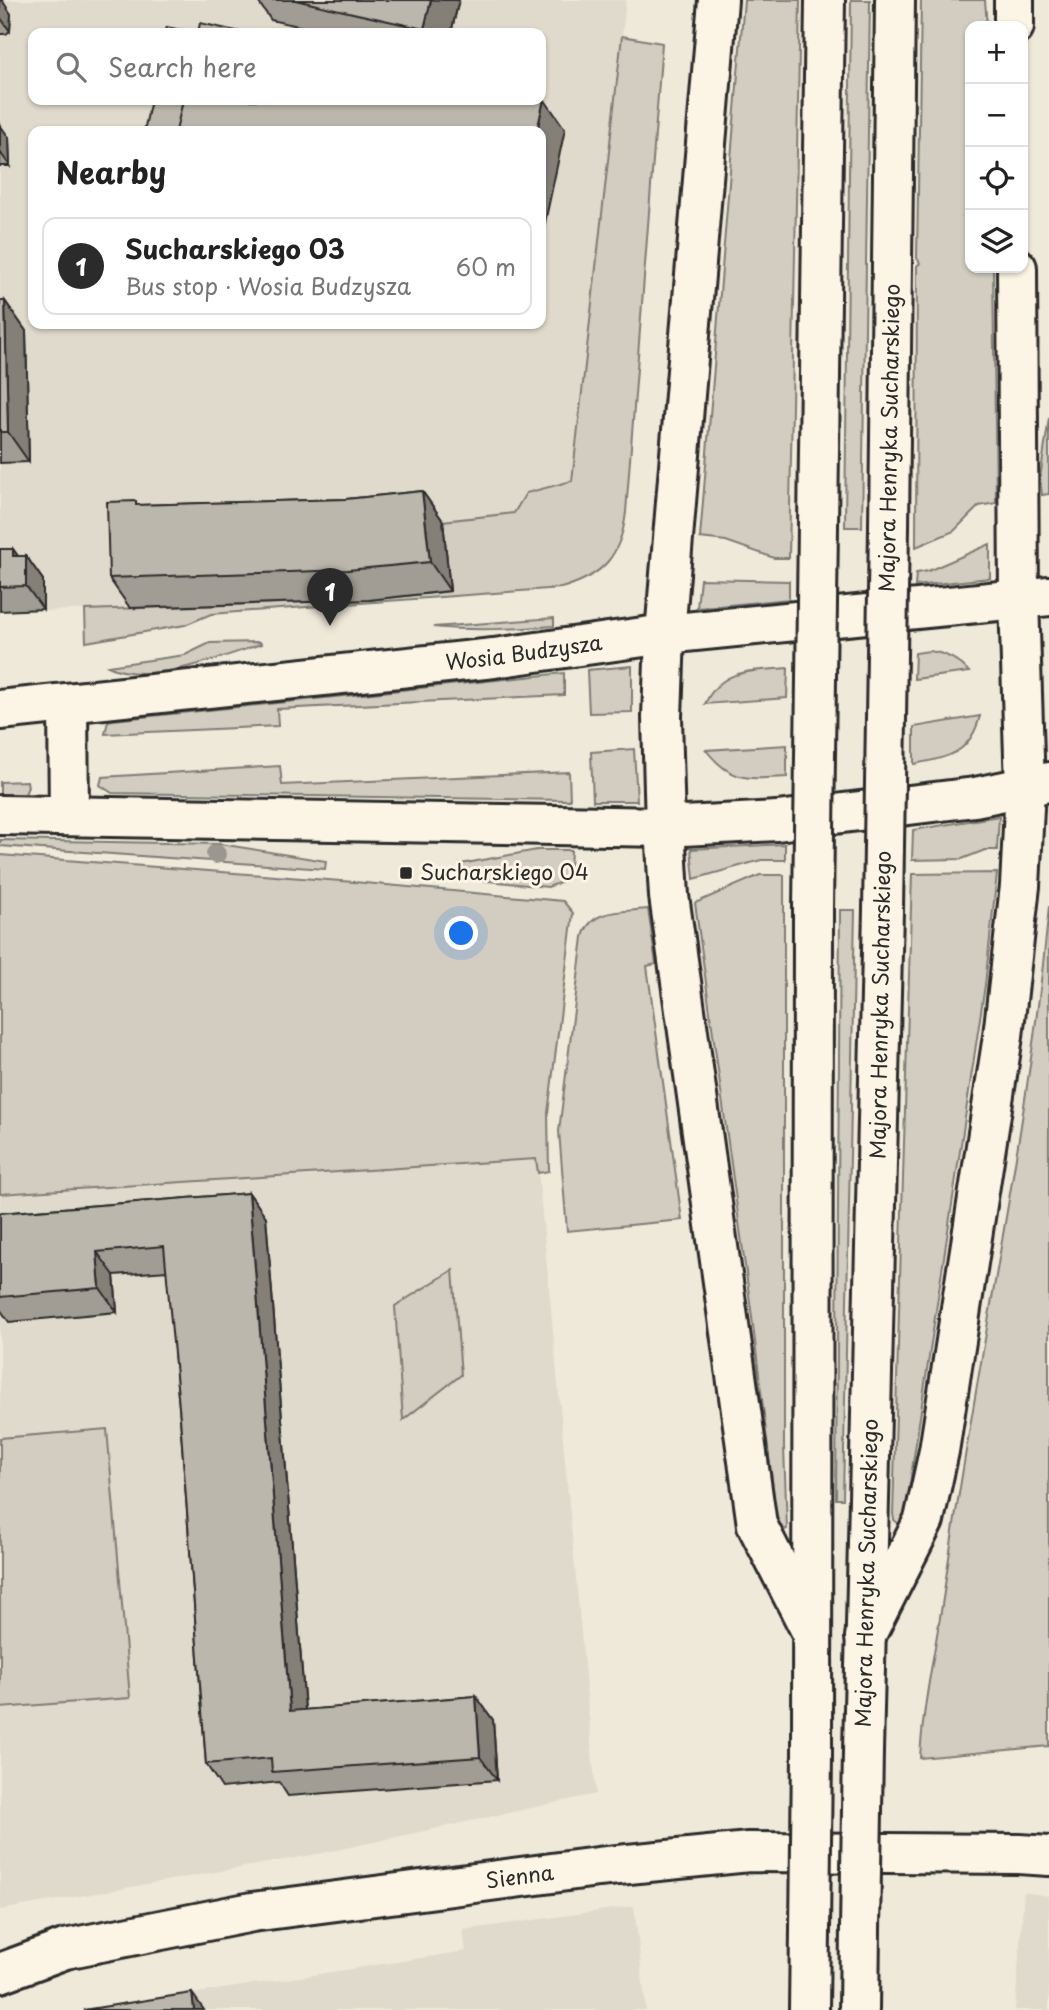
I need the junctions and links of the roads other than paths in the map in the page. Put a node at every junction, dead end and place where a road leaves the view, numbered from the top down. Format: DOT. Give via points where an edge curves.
graph roads {
  1 [pos="718,0"];
  2 [pos="825,0"];
  3 [pos="895,0"];
  4 [pos="1014,0"];
  5 [pos="1014,21"];
  6 [pos="1017,273"];
  7 [pos="1034,597"];
  8 [pos="665,635"];
  9 [pos="68,704"];
  10 [pos="0,710"];
  11 [pos="1037,785"];
  12 [pos="0,815"];
  13 [pos="69,816"];
  14 [pos="665,827"];
  15 [pos="814,1635"];
  16 [pos="866,1637"];
  17 [pos="1049,1856"];
  18 [pos="0,1973"];
  19 [pos="809,2010"];
  20 [pos="859,2010"];
  1 -- 8 [label="main road"];
  2 -- 15 [label="main road, bridge" via="813,909"];
  3 -- 16 [label="main road, Majora Henryka Sucharskiego, bridge" via="883,910"];
  4 -- 5 [label="main road"];
  6 -- 7 [label="main road"];
  7 -- 8 [label="main road, Wosia Budzysza"];
  7 -- 11 [label="main road"];
  8 -- 9 [label="main road, Wosia Budzysza"];
  8 -- 14 [label="main road"];
  9 -- 10 [label="main road, Wosia Budzysza"];
  9 -- 13 [label="main road"];
  11 -- 14 [label="main road" via="777,821"];
  11 -- 16 [label="main road" via="939,1451 924,1520"];
  12 -- 13 [label="main road"];
  13 -- 14 [label="main road"];
  14 -- 15 [label="main road" via="669,896 757,1525"];
  15 -- 19 [label="main road, bridge"];
  16 -- 20 [label="main road, Majora Henryka Sucharskiego, bridge"];
  17 -- 18 [label="main road, Sienna" via="749,1852 598,1867 252,1912 65,1949"];
}
